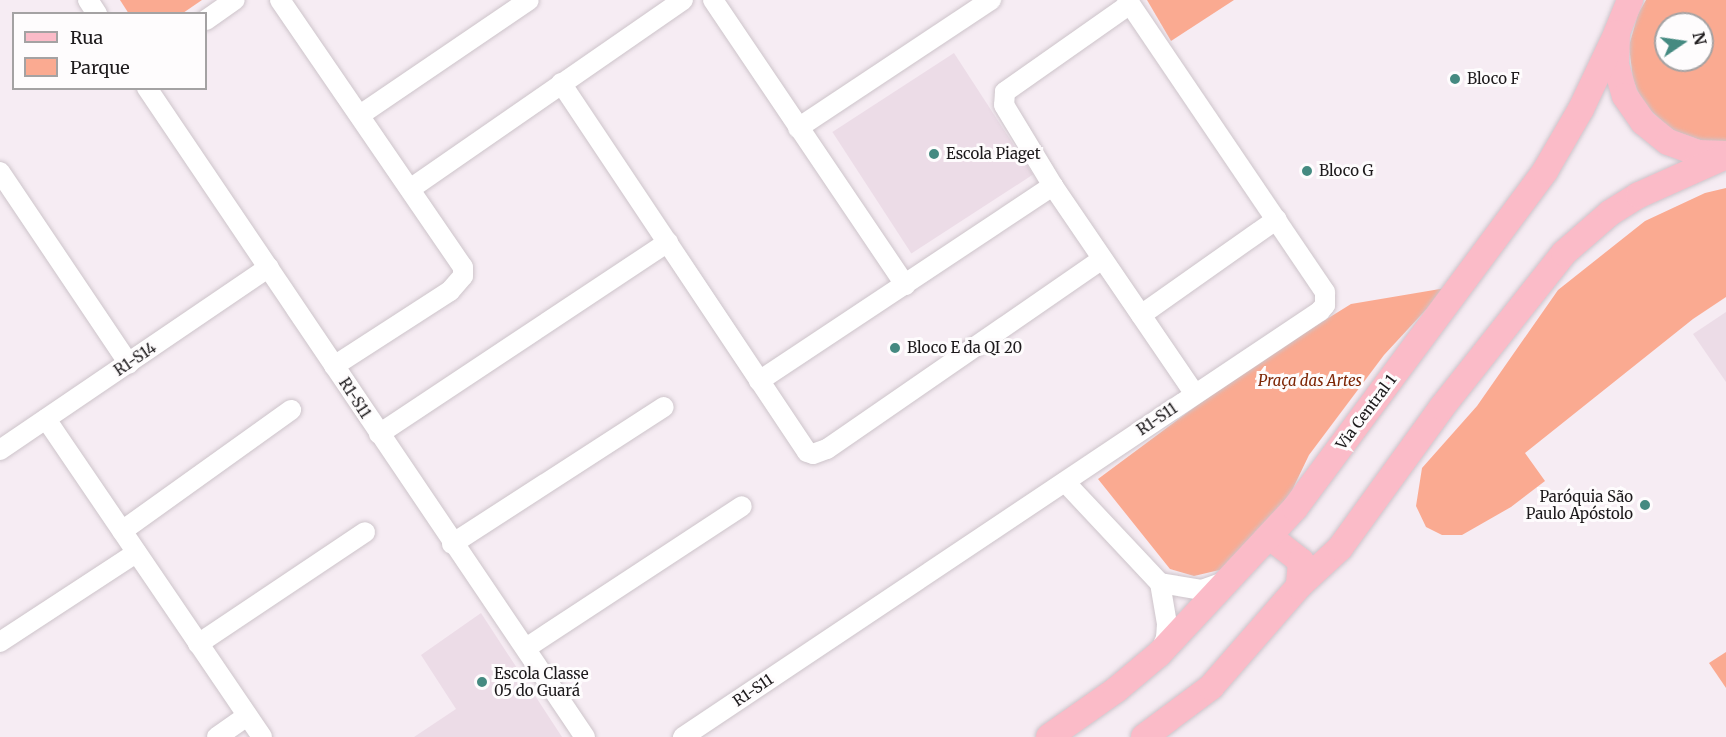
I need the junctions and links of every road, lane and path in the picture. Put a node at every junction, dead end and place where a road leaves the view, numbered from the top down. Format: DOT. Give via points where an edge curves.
graph roads {
  1 [pos="235,0"];
  2 [pos="280,0"];
  3 [pos="530,0"];
  4 [pos="683,0"];
  5 [pos="713,0"];
  6 [pos="991,0"];
  7 [pos="1630,0"];
  8 [pos="1128,2"];
  9 [pos="966,7"];
  10 [pos="207,19"];
  11 [pos="1617,33"];
  12 [pos="561,83"];
  13 [pos="148,90"];
  14 [pos="360,115"];
  15 [pos="798,128"];
  16 [pos="1726,155"];
  17 [pos="0,172"];
  18 [pos="1053,186"];
  19 [pos="410,189"];
  20 [pos="1277,219"];
  21 [pos="668,242"];
  22 [pos="1102,259"];
  23 [pos="269,267"];
  24 [pos="905,285"];
  25 [pos="1141,315"];
  26 [pos="129,364"];
  27 [pos="334,366"];
  28 [pos="759,381"];
  29 [pos="1194,393"];
  30 [pos="664,407"];
  31 [pos="291,410"];
  32 [pos="46,419"];
  33 [pos="379,434"];
  34 [pos="0,450"];
  35 [pos="1065,482"];
  36 [pos="742,506"];
  37 [pos="122,531"];
  38 [pos="365,532"];
  39 [pos="1270,537"];
  40 [pos="452,544"];
  41 [pos="136,553"];
  42 [pos="1243,566"];
  43 [pos="1160,583"];
  44 [pos="1299,586"];
  45 [pos="0,642"];
  46 [pos="198,644"];
  47 [pos="526,648"];
  48 [pos="1159,654"];
  49 [pos="247,716"];
  50 [pos="217,737"];
  51 [pos="262,737"];
  52 [pos="585,737"];
  53 [pos="683,737"];
  54 [pos="1049,737"];
  55 [pos="1144,737"];
  1 -- 10 [label="street"];
  2 -- 14 [label="street"];
  3 -- 14 [label="street"];
  4 -- 12 [label="street"];
  5 -- 15 [label="street"];
  6 -- 9 [label="street"];
  7 -- 11 [label="main road, Via Central 1"];
  8 -- 18 [label="street" via="1005,92 1005,110"];
  8 -- 20 [label="street, R1-S11"];
  9 -- 15 [label="street"];
  11 -- 16 [label="main road" via="1616,65 1625,96 1643,122 1668,142 1698,153"];
  11 -- 39 [label="main road, Via Central 1" via="1581,109 1545,171"];
  12 -- 19 [label="street"];
  12 -- 21 [label="street"];
  13 -- 23 [label="street, R1-S11"];
  14 -- 19 [label="street"];
  15 -- 24 [label="street"];
  16 -- 44 [label="main road" via="1640,195 1602,219 1564,254 1442,407 1340,548"];
  17 -- 26 [label="street"];
  18 -- 22 [label="street"];
  18 -- 24 [label="street"];
  19 -- 27 [label="street" via="458,258 463,276 450,291"];
  20 -- 25 [label="street"];
  20 -- 29 [label="street, R1-S11" via="1325,292 1325,305"];
  21 -- 28 [label="street"];
  21 -- 33 [label="street"];
  22 -- 25 [label="street"];
  22 -- 28 [label="street" via="820,453 807,452"];
  23 -- 26 [label="street, R1-S14"];
  23 -- 27 [label="street, R1-S11"];
  24 -- 28 [label="street"];
  25 -- 29 [label="street"];
  26 -- 32 [label="street, R1-S14"];
  27 -- 33 [label="street, R1-S11"];
  29 -- 35 [label="street, R1-S11"];
  30 -- 40 [label="street"];
  31 -- 37 [label="street"];
  32 -- 34 [label="street, R1-S14"];
  32 -- 37 [label="street"];
  33 -- 40 [label="street, R1-S11"];
  35 -- 43 [label="street"];
  35 -- 53 [label="street, R1-S11"];
  36 -- 47 [label="street"];
  37 -- 41 [label="street"];
  38 -- 46 [label="street"];
  39 -- 42 [label="main road, Via Central 1"];
  39 -- 44 [label="main road" via="1301,561"];
  40 -- 47 [label="street, R1-S11"];
  41 -- 45 [label="street"];
  41 -- 46 [label="street"];
  42 -- 43 [label="street" via="1221,585 1202,590"];
  42 -- 48 [label="main road, Via Central 1"];
  43 -- 48 [label="street" via="1167,624"];
  44 -- 55 [label="main road" via="1211,687"];
  46 -- 49 [label="street"];
  47 -- 52 [label="street, R1-S11"];
  48 -- 54 [label="main road, Via Central 1"];
  49 -- 50 [label="street"];
  49 -- 51 [label="street"];
}
